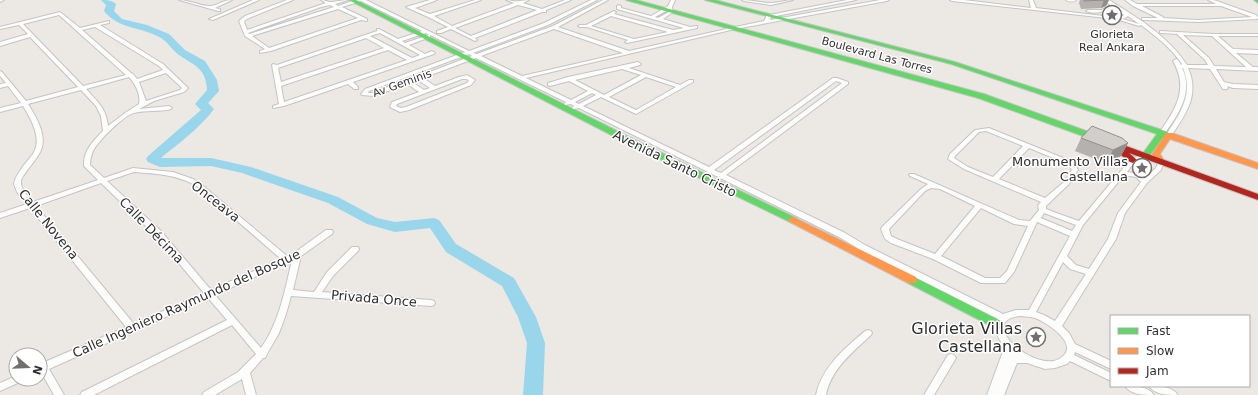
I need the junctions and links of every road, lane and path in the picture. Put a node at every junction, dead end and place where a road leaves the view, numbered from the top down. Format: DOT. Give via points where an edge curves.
graph roads {
  1 [pos="181,0"];
  2 [pos="230,0"];
  3 [pos="258,0"];
  4 [pos="291,0"];
  5 [pos="323,0"];
  6 [pos="355,0"];
  7 [pos="435,0"];
  8 [pos="480,0"];
  9 [pos="508,0"];
  10 [pos="527,0"];
  11 [pos="569,0"];
  12 [pos="595,0"];
  13 [pos="606,0"];
  14 [pos="629,0"];
  15 [pos="674,0"];
  16 [pos="708,0"];
  17 [pos="744,0"];
  18 [pos="791,0"];
  19 [pos="854,0"];
  20 [pos="887,0"];
  21 [pos="952,0"];
  22 [pos="957,0"];
  23 [pos="989,0"];
  24 [pos="1068,0"];
  25 [pos="1074,0"];
  26 [pos="1102,0"];
  27 [pos="1106,0"];
  28 [pos="1127,0"];
  29 [pos="1210,0"];
  30 [pos="846,1"];
  31 [pos="331,4"];
  32 [pos="519,4"];
  33 [pos="1033,5"];
  34 [pos="1135,5"];
  35 [pos="1223,5"];
  36 [pos="856,6"];
  37 [pos="1024,6"];
  38 [pos="1113,7"];
  39 [pos="210,8"];
  40 [pos="338,8"];
  41 [pos="668,9"];
  42 [pos="218,10"];
  43 [pos="1105,10"];
  44 [pos="544,11"];
  45 [pos="1088,13"];
  46 [pos="610,14"];
  47 [pos="430,16"];
  48 [pos="1126,16"];
  49 [pos="651,18"];
  50 [pos="1112,18"];
  51 [pos="1144,18"];
  52 [pos="211,19"];
  53 [pos="659,20"];
  54 [pos="768,20"];
  55 [pos="784,20"];
  56 [pos="1163,20"];
  57 [pos="107,22"];
  58 [pos="20,23"];
  59 [pos="546,24"];
  60 [pos="96,25"];
  61 [pos="1140,25"];
  62 [pos="580,26"];
  63 [pos="587,26"];
  64 [pos="452,27"];
  65 [pos="554,27"];
  66 [pos="695,27"];
  67 [pos="0,28"];
  68 [pos="689,28"];
  69 [pos="735,28"];
  70 [pos="78,30"];
  71 [pos="439,32"];
  72 [pos="607,32"];
  73 [pos="673,32"];
  74 [pos="1162,32"];
  75 [pos="248,34"];
  76 [pos="426,34"];
  77 [pos="1179,34"];
  78 [pos="32,35"];
  79 [pos="1213,35"];
  80 [pos="1258,35"];
  81 [pos="366,36"];
  82 [pos="400,40"];
  83 [pos="593,40"];
  84 [pos="0,44"];
  85 [pos="406,44"];
  86 [pos="388,48"];
  87 [pos="269,50"];
  88 [pos="1232,51"];
  89 [pos="262,52"];
  90 [pos="627,52"];
  91 [pos="1258,52"];
  92 [pos="432,53"];
  93 [pos="423,55"];
  94 [pos="469,55"];
  95 [pos="410,59"];
  96 [pos="1180,63"];
  97 [pos="638,64"];
  98 [pos="1212,65"];
  99 [pos="623,67"];
  100 [pos="1255,69"];
  101 [pos="166,71"];
  102 [pos="0,73"];
  103 [pos="412,73"];
  104 [pos="131,75"];
  105 [pos="646,75"];
  106 [pos="402,77"];
  107 [pos="418,77"];
  108 [pos="518,79"];
  109 [pos="568,79"];
  110 [pos="136,81"];
  111 [pos="348,81"];
  112 [pos="408,81"];
  113 [pos="690,81"];
  114 [pos="10,84"];
  115 [pos="550,84"];
  116 [pos="278,85"];
  117 [pos="0,86"];
  118 [pos="681,87"];
  119 [pos="1258,87"];
  120 [pos="80,88"];
  121 [pos="356,88"];
  122 [pos="434,88"];
  123 [pos="592,91"];
  124 [pos="424,92"];
  125 [pos="602,96"];
  126 [pos="24,103"];
  127 [pos="142,104"];
  128 [pos="282,105"];
  129 [pos="570,106"];
  130 [pos="169,108"];
  131 [pos="275,108"];
  132 [pos="0,110"];
  133 [pos="132,112"];
  134 [pos="106,130"];
  135 [pos="1165,134"];
  136 [pos="1116,145"];
  137 [pos="1027,146"];
  138 [pos="1144,156"];
  139 [pos="1133,160"];
  140 [pos="1161,162"];
  141 [pos="1258,166"];
  142 [pos="709,170"];
  143 [pos="1122,173"];
  144 [pos="912,175"];
  145 [pos="721,176"];
  146 [pos="102,180"];
  147 [pos="994,180"];
  148 [pos="1145,182"];
  149 [pos="941,187"];
  150 [pos="1258,197"];
  151 [pos="1045,201"];
  152 [pos="31,205"];
  153 [pos="979,206"];
  154 [pos="1043,210"];
  155 [pos="0,216"];
  156 [pos="1035,222"];
  157 [pos="1080,224"];
  158 [pos="329,232"];
  159 [pos="1074,235"];
  160 [pos="355,249"];
  161 [pos="297,255"];
  162 [pos="936,257"];
  163 [pos="1063,257"];
  164 [pos="287,260"];
  165 [pos="1091,273"];
  166 [pos="288,293"];
  167 [pos="210,294"];
  168 [pos="317,294"];
  169 [pos="431,303"];
  170 [pos="1031,314"];
  171 [pos="233,321"];
  172 [pos="1001,321"];
  173 [pos="1058,326"];
  174 [pos="132,328"];
  175 [pos="868,333"];
  176 [pos="1004,342"];
  177 [pos="1071,346"];
  178 [pos="262,355"];
  179 [pos="1070,357"];
  180 [pos="951,358"];
  181 [pos="1029,360"];
  182 [pos="48,365"];
  183 [pos="1110,365"];
  184 [pos="245,372"];
  185 [pos="1110,377"];
  186 [pos="48,378"];
  187 [pos="1132,387"];
  188 [pos="1156,387"];
  189 [pos="59,395"];
  190 [pos="85,395"];
  191 [pos="207,395"];
  192 [pos="251,395"];
  193 [pos="821,395"];
  194 [pos="929,395"];
  195 [pos="992,395"];
  196 [pos="999,395"];
  197 [pos="1149,395"];
  198 [pos="1173,395"];
  1 -- 39 [label="street"];
  2 -- 39 [label="street"];
  3 -- 52 [label="street"];
  4 -- 75 [label="street" via="243,19 241,23"];
  5 -- 31 [label="street"];
  6 -- 31 [label="street"];
  6 -- 40 [label="street"];
  6 -- 76 [label="main road, Avenida Santo Cristo"];
  7 -- 47 [label="street" via="409,8"];
  8 -- 47 [label="street"];
  9 -- 32 [label="street"];
  10 -- 32 [label="street"];
  11 -- 44 [label="street"];
  12 -- 59 [label="street, Av Geminis"];
  13 -- 65 [label="street, Av Geminis"];
  14 -- 41 [label="main road, Boulevard Las Torres"];
  15 -- 41 [label="street"];
  16 -- 54 [label="main road, Boulevard Las Torres"];
  17 -- 18 [label="street" via="763,4"];
  19 -- 30 [label="street"];
  20 -- 36 [label="street"];
  21 -- 22 [label="street"];
  22 -- 37 [label="street"];
  23 -- 37 [label="street"];
  24 -- 25 [label="street"];
  26 -- 38 [label="street"];
  27 -- 48 [label="street"];
  28 -- 34 [label="street"];
  29 -- 35 [label="street"];
  30 -- 36 [label="street"];
  30 -- 54 [label="street"];
  31 -- 40 [label="street"];
  31 -- 75 [label="street"];
  32 -- 44 [label="street"];
  32 -- 64 [label="street"];
  33 -- 37 [label="street"];
  33 -- 45 [label="street"];
  34 -- 35 [label="street"];
  34 -- 56 [label="street"];
  35 -- 56 [label="street" via="1257,18"];
  36 -- 55 [label="street"];
  38 -- 43 [label="street"];
  38 -- 48 [label="street"];
  39 -- 42 [label="street"];
  40 -- 75 [label="street"];
  40 -- 87 [label="street" via="363,20"];
  41 -- 49 [label="street"];
  41 -- 53 [label="street"];
  41 -- 69 [label="main road, Boulevard Las Torres"];
  43 -- 45 [label="street"];
  43 -- 48 [label="street"];
  44 -- 64 [label="street" via="474,39"];
  45 -- 50 [label="street"];
  46 -- 49 [label="street" via="619,7"];
  46 -- 63 [label="street"];
  46 -- 73 [label="street"];
  47 -- 64 [label="street"];
  48 -- 50 [label="street"];
  48 -- 61 [label="street"];
  48 -- 96 [label="street" via="1156,33"];
  49 -- 53 [label="street"];
  50 -- 61 [label="street"];
  51 -- 56 [label="street"];
  53 -- 68 [label="street"];
  54 -- 55 [label="main road, Boulevard Las Torres"];
  54 -- 69 [label="street"];
  55 -- 135 [label="main road, Boulevard Las Torres" via="952,63"];
  57 -- 60 [label="street"];
  58 -- 67 [label="street"];
  58 -- 70 [label="street" via="60,13"];
  58 -- 78 [label="street"];
  59 -- 65 [label="street"];
  59 -- 94 [label="street, Av Geminis"];
  60 -- 70 [label="street"];
  60 -- 101 [label="street" via="161,65"];
  61 -- 96 [label="street"];
  62 -- 63 [label="street"];
  63 -- 72 [label="street"];
  64 -- 71 [label="street"];
  65 -- 83 [label="street"];
  65 -- 94 [label="street, Av Geminis"];
  66 -- 68 [label="street"];
  68 -- 73 [label="street"];
  69 -- 90 [label="street"];
  69 -- 136 [label="main road, Boulevard Las Torres" via="981,96"];
  70 -- 104 [label="street"];
  72 -- 73 [label="street" via="630,41"];
  72 -- 83 [label="street"];
  74 -- 77 [label="street"];
  75 -- 87 [label="street"];
  76 -- 82 [label="street"];
  76 -- 85 [label="street"];
  76 -- 94 [label="main road, Avenida Santo Cristo"];
  77 -- 79 [label="street"];
  77 -- 98 [label="street"];
  78 -- 84 [label="street"];
  78 -- 120 [label="street"];
  79 -- 80 [label="street"];
  79 -- 88 [label="street"];
  81 -- 82 [label="street" via="380,30"];
  81 -- 86 [label="street"];
  81 -- 116 [label="street" via="276,66"];
  82 -- 85 [label="street"];
  83 -- 90 [label="street"];
  85 -- 93 [label="street"];
  86 -- 95 [label="street"];
  86 -- 116 [label="street"];
  87 -- 89 [label="street"];
  88 -- 91 [label="street"];
  88 -- 100 [label="street"];
  90 -- 108 [label="street"];
  92 -- 93 [label="street"];
  93 -- 95 [label="street"];
  94 -- 103 [label="street, Av Geminis"];
  94 -- 107 [label="street, Av Geminis"];
  94 -- 108 [label="main road, Avenida Santo Cristo"];
  95 -- 111 [label="street"];
  96 -- 98 [label="street"];
  96 -- 135 [label="street" via="1183,96"];
  97 -- 99 [label="street"];
  98 -- 100 [label="street"];
  98 -- 119 [label="street" via="1223,86"];
  99 -- 105 [label="street"];
  99 -- 109 [label="street"];
  101 -- 110 [label="street"];
  101 -- 127 [label="street" via="185,88"];
  102 -- 114 [label="street, Calle Novena"];
  103 -- 106 [label="street, Av Geminis"];
  103 -- 107 [label="street"];
  104 -- 110 [label="street"];
  104 -- 120 [label="street"];
  105 -- 118 [label="street"];
  105 -- 125 [label="street"];
  106 -- 112 [label="street"];
  106 -- 112 [label="street, Av Geminis" via="364,93 372,95"];
  107 -- 112 [label="street, Av Geminis"];
  107 -- 122 [label="street"];
  108 -- 129 [label="main road, Avenida Santo Cristo"];
  109 -- 115 [label="street"];
  109 -- 123 [label="street"];
  110 -- 127 [label="street" via="143,99"];
  111 -- 121 [label="street"];
  111 -- 128 [label="street"];
  112 -- 124 [label="street"];
  113 -- 118 [label="street"];
  114 -- 117 [label="street"];
  114 -- 126 [label="street, Calle Novena"];
  116 -- 128 [label="street"];
  118 -- 125 [label="street" via="636,112"];
  120 -- 126 [label="street"];
  120 -- 134 [label="street" via="98,105 104,116"];
  122 -- 124 [label="street"];
  122 -- 124 [label="street" via="461,78 468,77 472,80 469,84 407,109 393,108 394,103"];
  123 -- 125 [label="street"];
  123 -- 129 [label="street"];
  125 -- 129 [label="street"];
  126 -- 132 [label="street"];
  126 -- 152 [label="street, Calle Novena" via="35,124 40,145 17,182"];
  127 -- 133 [label="street, Calle Décima"];
  128 -- 131 [label="street"];
  129 -- 142 [label="street, Avenida Santo Cristo"];
  129 -- 172 [label="main road, Avenida Santo Cristo"];
  130 -- 133 [label="street, Calle Décima"];
  133 -- 134 [label="street, Calle Décima"];
  134 -- 146 [label="street, Calle Décima" via="86,162"];
  135 -- 138 [label="main road"];
  135 -- 140 [label="main road" via="1156,154"];
  135 -- 141 [label="main road, Boulevard Las Torres"];
  136 -- 138 [label="main road, Boulevard Las Torres"];
  136 -- 139 [label="main road, Boulevard Las Torres"];
  137 -- 147 [label="street"];
  137 -- 147 [label="street" via="988,129 977,131 952,155 951,159 957,164"];
  137 -- 151 [label="street" via="1058,157 1074,166 1075,170 1067,183"];
  138 -- 139 [label="street"];
  138 -- 140 [label="main road, Boulevard Las Torres"];
  139 -- 143 [label="street"];
  140 -- 148 [label="street" via="1160,169"];
  140 -- 150 [label="main road, Boulevard Las Torres"];
  142 -- 145 [label="street, Avenida Santo Cristo"];
  142 -- 145 [label="street" via="835,79 846,83"];
  143 -- 148 [label="street" via="1138,175"];
  143 -- 157 [label="street"];
  144 -- 149 [label="street"];
  145 -- 172 [label="street, Avenida Santo Cristo"];
  146 -- 152 [label="street"];
  146 -- 164 [label="street, Onceava" via="133,170 173,174 194,182"];
  146 -- 167 [label="street, Calle Décima" via="158,232"];
  147 -- 151 [label="street"];
  148 -- 165 [label="street" via="1122,213 1112,240"];
  149 -- 153 [label="street"];
  149 -- 162 [label="street" via="930,186 923,190 885,228 888,236 894,241"];
  151 -- 154 [label="street" via="1042,205"];
  152 -- 155 [label="street"];
  152 -- 174 [label="street, Calle Novena"];
  153 -- 156 [label="street" via="1017,222"];
  153 -- 162 [label="street"];
  154 -- 156 [label="street"];
  154 -- 157 [label="street"];
  156 -- 159 [label="street"];
  156 -- 162 [label="street" via="1010,272 1002,281 984,281"];
  157 -- 159 [label="street"];
  158 -- 161 [label="street, Calle Ingeniero Raymundo del Bosque"];
  159 -- 163 [label="street"];
  160 -- 168 [label="street, Privada Once" via="334,270"];
  161 -- 164 [label="street, Calle Ingeniero Raymundo del Bosque"];
  161 -- 166 [label="street"];
  163 -- 165 [label="street" via="1073,267"];
  163 -- 170 [label="street"];
  164 -- 167 [label="street, Calle Ingeniero Raymundo del Bosque"];
  165 -- 173 [label="street"];
  166 -- 168 [label="street, Privada Once"];
  166 -- 178 [label="street" via="278,327"];
  167 -- 171 [label="street, Calle Décima"];
  167 -- 174 [label="street, Calle Ingeniero Raymundo del Bosque"];
  168 -- 169 [label="street, Privada Once"];
  170 -- 172 [label="street" via="1010,314"];
  170 -- 173 [label="street"];
  171 -- 178 [label="street, Calle Décima"];
  171 -- 190 [label="street"];
  172 -- 176 [label="street" via="999,332"];
  173 -- 177 [label="street" via="1066,334"];
  174 -- 182 [label="street, Calle Ingeniero Raymundo del Bosque"];
  175 -- 193 [label="street" via="838,362 822,385"];
  176 -- 181 [label="street"];
  176 -- 195 [label="street" via="1007,354"];
  177 -- 179 [label="street"];
  177 -- 183 [label="street"];
  178 -- 184 [label="street"];
  179 -- 181 [label="street" via="1053,364"];
  179 -- 185 [label="street"];
  180 -- 194 [label="street"];
  181 -- 196 [label="street" via="1014,359"];
  184 -- 191 [label="street"];
  184 -- 192 [label="street"];
  186 -- 189 [label="street"];
  187 -- 197 [label="street"];
  188 -- 198 [label="street"];
}
